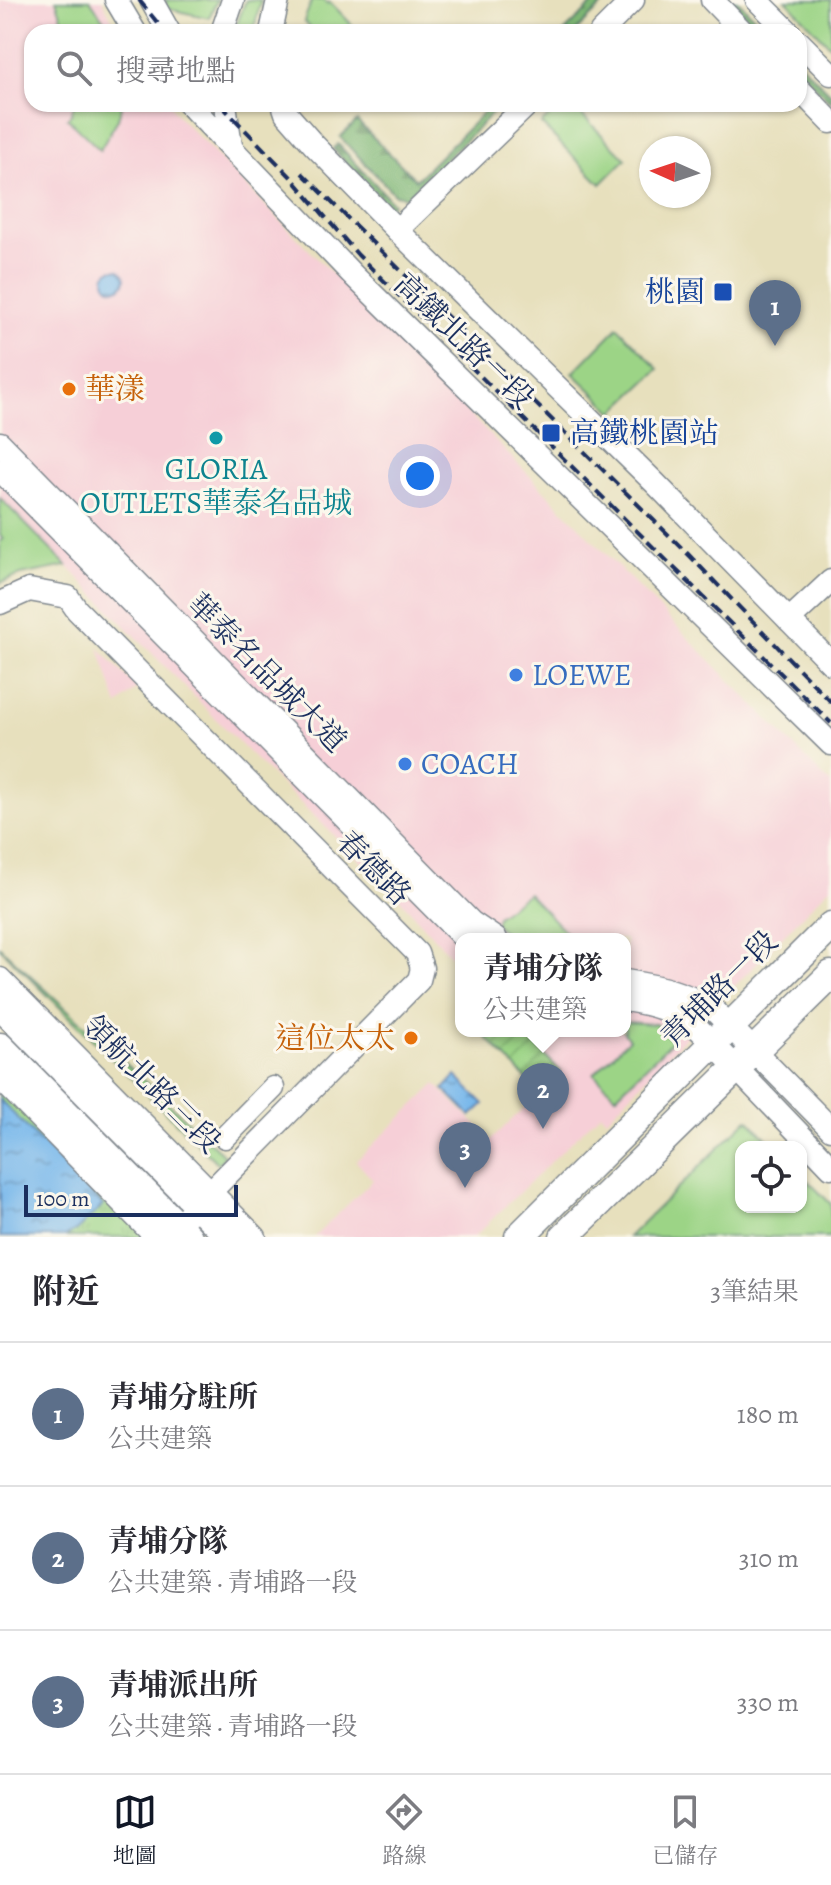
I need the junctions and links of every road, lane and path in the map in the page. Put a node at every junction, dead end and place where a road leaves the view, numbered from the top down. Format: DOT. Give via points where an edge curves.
graph roads {
  1 [pos="116,0"];
  2 [pos="151,0"];
  3 [pos="233,0"];
  4 [pos="278,0"];
  5 [pos="633,0"];
  6 [pos="712,0"];
  7 [pos="757,0"];
  8 [pos="130,24"];
  9 [pos="164,24"];
  10 [pos="225,24"];
  11 [pos="273,24"];
  12 [pos="609,24"];
  13 [pos="735,24"];
  14 [pos="781,24"];
  15 [pos="807,50"];
  16 [pos="831,74"];
  17 [pos="807,97"];
  18 [pos="197,112"];
  19 [pos="212,112"];
  20 [pos="226,112"];
  21 [pos="286,112"];
  22 [pos="520,112"];
  23 [pos="831,122"];
  24 [pos="231,146"];
  25 [pos="397,230"];
  26 [pos="0,443"];
  27 [pos="0,470"];
  28 [pos="831,581"];
  29 [pos="0,603"];
  30 [pos="789,620"];
  31 [pos="831,663"];
  32 [pos="831,744"];
  33 [pos="831,926"];
  34 [pos="459,933"];
  35 [pos="487,933"];
  36 [pos="831,975"];
  37 [pos="0,979"];
  38 [pos="631,982"];
  39 [pos="631,1001"];
  40 [pos="0,1005"];
  41 [pos="721,1034"];
  42 [pos="0,1047"];
  43 [pos="744,1058"];
  44 [pos="0,1078"];
  45 [pos="273,1088"];
  46 [pos="831,1129"];
  47 [pos="225,1137"];
  48 [pos="831,1167"];
  49 [pos="205,1198"];
  50 [pos="172,1234"];
  51 [pos="230,1237"];
  52 [pos="255,1237"];
  53 [pos="519,1237"];
  54 [pos="564,1237"];
  1 -- 8 [label="street"];
  2 -- 9 [label="street"];
  3 -- 10 [label="street"];
  4 -- 11 [label="street"];
  5 -- 12 [label="street"];
  6 -- 13 [label="street"];
  7 -- 14 [label="street"];
  15 -- 16 [label="street"];
  17 -- 23 [label="street"];
  18 -- 24 [label="street, 高鐵北路一段"];
  19 -- 24 [label="street, 高鐵北路一段"];
  20 -- 24 [label="street"];
  21 -- 25 [label="street, 高鐵北路一段"];
  22 -- 25 [label="street"];
  24 -- 32 [label="street, 高鐵北路一段" via="353,275"];
  25 -- 30 [label="street, 高鐵北路一段"];
  26 -- 35 [label="street, 華泰名品城大道"];
  27 -- 34 [label="street, 華泰名品城大道"];
  28 -- 30 [label="street"];
  29 -- 49 [label="street, 春德路" via="29,590 68,597 417,953 419,980"];
  30 -- 31 [label="street, 高鐵北路一段"];
  33 -- 41 [label="main road, 青埔路一段"];
  36 -- 43 [label="main road"];
  37 -- 49 [label="street, 領航北路三段"];
  38 -- 41 [label="street" via="699,1000"];
  39 -- 41 [label="street" via="654,1004"];
  40 -- 49 [label="main road, 領航北路三段"];
  41 -- 43 [label="street"];
  41 -- 53 [label="main road, 青埔路一段"];
  42 -- 50 [label="main road"];
  43 -- 46 [label="street"];
  43 -- 48 [label="street"];
  43 -- 54 [label="main road"];
  44 -- 50 [label="street"];
  45 -- 47 [label="street"];
  49 -- 50 [label="street, 春德路"];
  49 -- 51 [label="main road, 領航北路三段"];
  49 -- 52 [label="street, 領航北路三段"];
}
